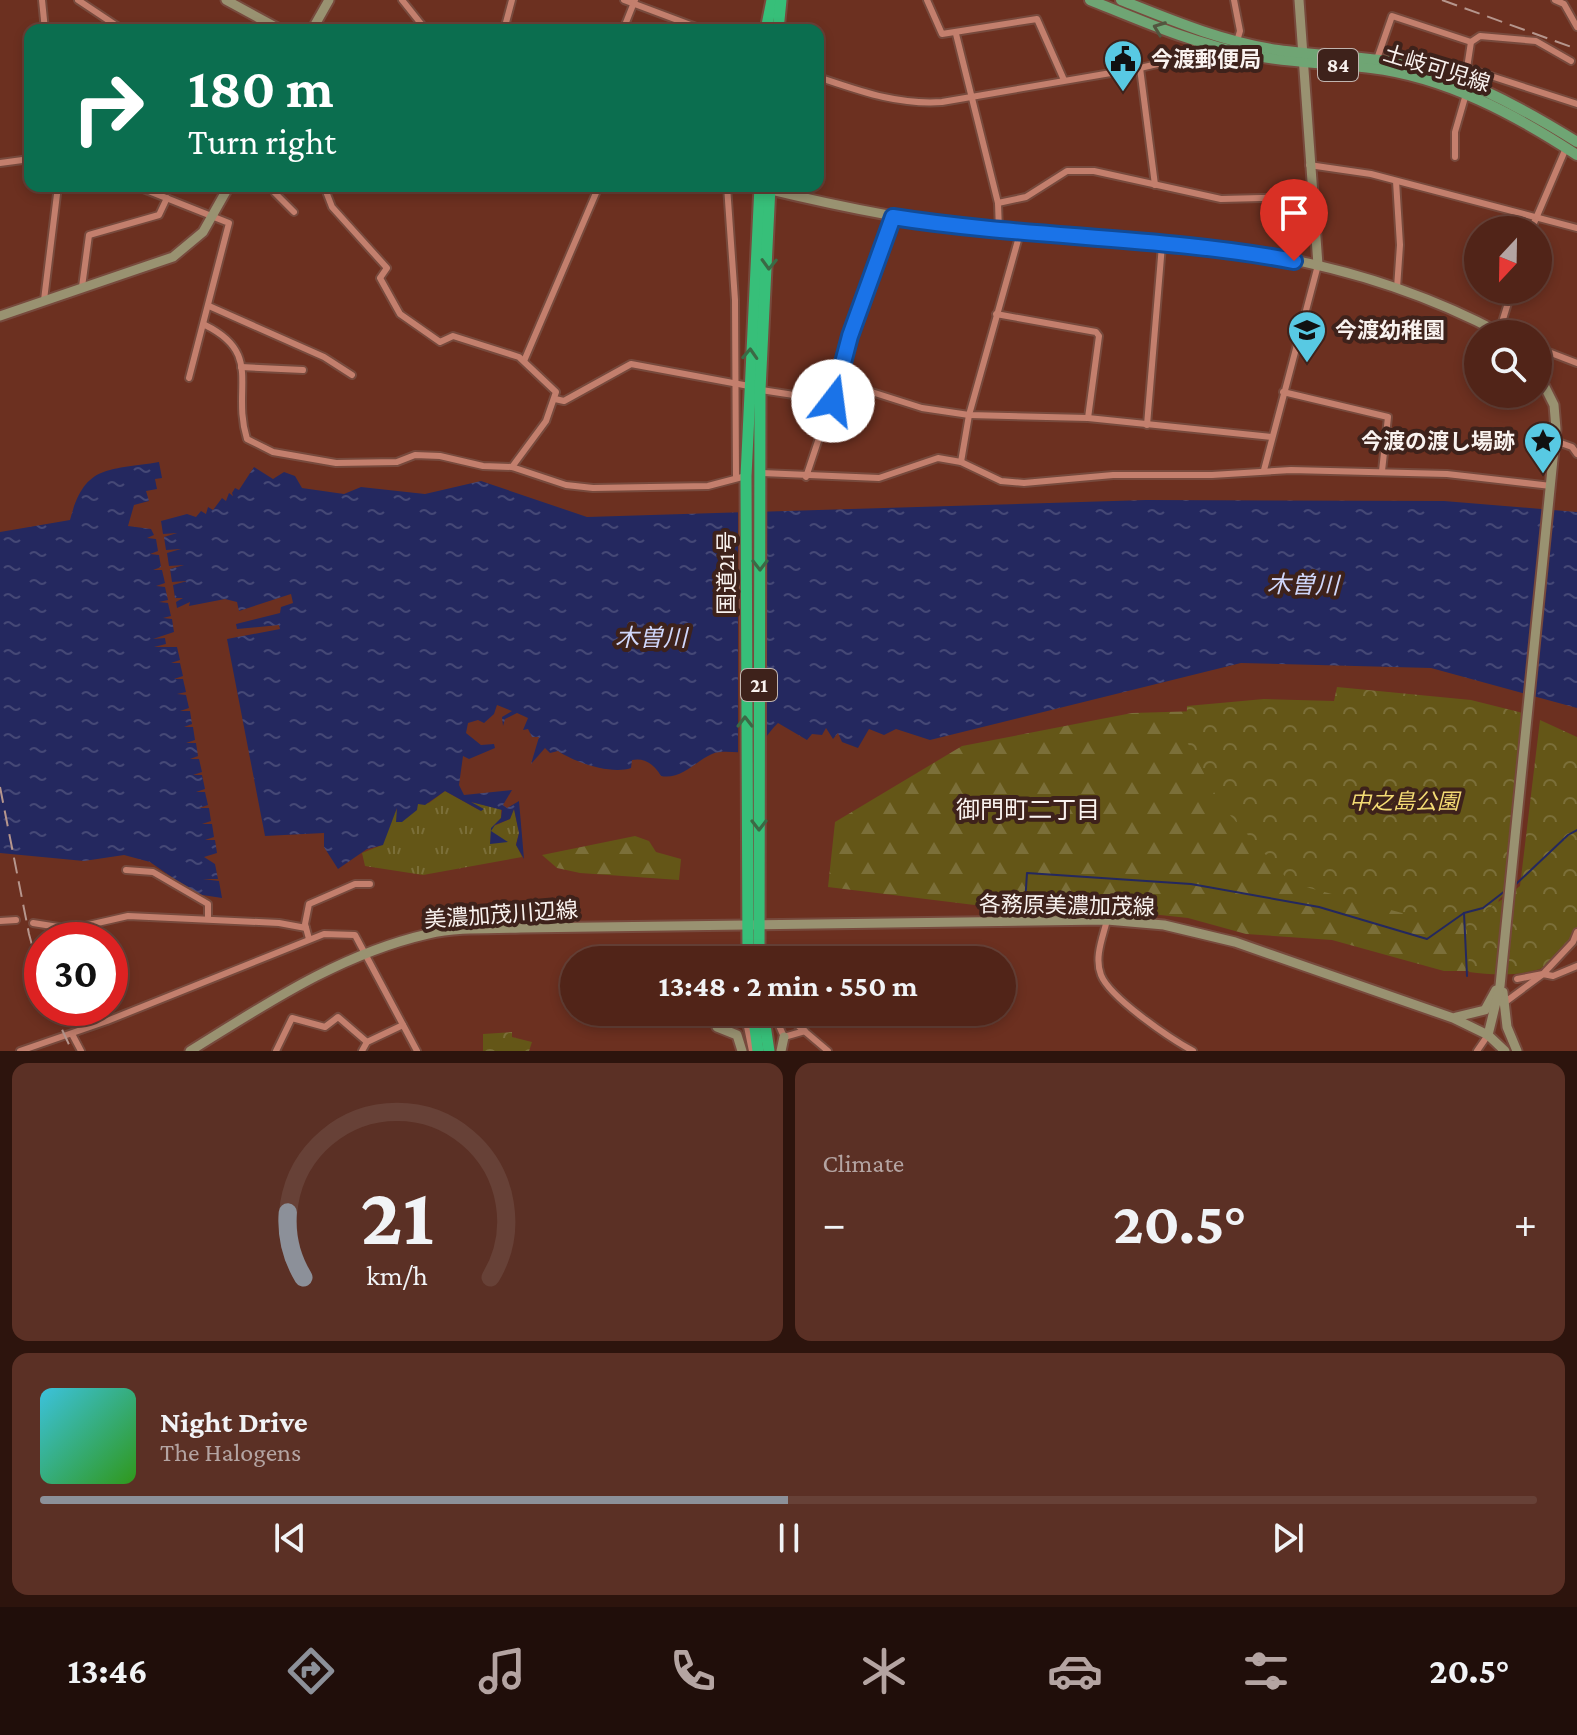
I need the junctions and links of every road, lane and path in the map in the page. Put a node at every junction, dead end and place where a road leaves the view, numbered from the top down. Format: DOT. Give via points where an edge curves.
graph roads {
  1 [pos="42,0"];
  2 [pos="78,0"];
  3 [pos="226,0"];
  4 [pos="329,0"];
  5 [pos="402,0"];
  6 [pos="512,0"];
  7 [pos="624,0"];
  8 [pos="764,0"];
  9 [pos="772,0"];
  10 [pos="781,0"];
  11 [pos="927,0"];
  12 [pos="1090,0"];
  13 [pos="1121,0"];
  14 [pos="1234,0"];
  15 [pos="1299,0"];
  16 [pos="1555,0"];
  17 [pos="634,2"];
  18 [pos="44,24"];
  19 [pos="114,24"];
  20 [pos="270,24"];
  21 [pos="315,24"];
  22 [pos="421,24"];
  23 [pos="506,24"];
  24 [pos="625,24"];
  25 [pos="689,24"];
  26 [pos="769,24"];
  27 [pos="770,24"];
  28 [pos="772,24"];
  29 [pos="1577,27"];
  30 [pos="956,34"];
  31 [pos="1237,41"];
  32 [pos="1471,42"];
  33 [pos="1202,43"];
  34 [pos="1301,57"];
  35 [pos="1377,59"];
  36 [pos="1571,61"];
  37 [pos="1140,68"];
  38 [pos="1467,68"];
  39 [pos="1441,73"];
  40 [pos="824,79"];
  41 [pos="1064,80"];
  42 [pos="1466,94"];
  43 [pos="970,97"];
  44 [pos="1577,104"];
  45 [pos="1577,142"];
  46 [pos="1566,148"];
  47 [pos="1577,155"];
  48 [pos="1455,157"];
  49 [pos="24,159"];
  50 [pos="0,163"];
  51 [pos="1309,165"];
  52 [pos="1396,181"];
  53 [pos="1155,185"];
  54 [pos="57,192"];
  55 [pos="152,192"];
  56 [pos="226,192"];
  57 [pos="596,192"];
  58 [pos="727,192"];
  59 [pos="763,192"];
  60 [pos="785,192"];
  61 [pos="275,193"];
  62 [pos="327,194"];
  63 [pos="1311,197"];
  64 [pos="167,198"];
  65 [pos="998,203"];
  66 [pos="294,212"];
  67 [pos="215,215"];
  68 [pos="1523,216"];
  69 [pos="1535,216"];
  70 [pos="893,217"];
  71 [pos="1552,223"];
  72 [pos="1577,228"];
  73 [pos="999,231"];
  74 [pos="1020,233"];
  75 [pos="1162,245"];
  76 [pos="1318,265"];
  77 [pos="82,287"];
  78 [pos="1397,288"];
  79 [pos="44,300"];
  80 [pos="209,306"];
  81 [pos="996,314"];
  82 [pos="0,316"];
  83 [pos="1471,320"];
  84 [pos="205,325"];
  85 [pos="1552,353"];
  86 [pos="524,361"];
  87 [pos="1577,363"];
  88 [pos="241,367"];
  89 [pos="303,370"];
  90 [pos="352,375"];
  91 [pos="189,378"];
  92 [pos="837,381"];
  93 [pos="748,387"];
  94 [pos="1283,392"];
  95 [pos="555,399"];
  96 [pos="833,401"];
  97 [pos="1552,401"];
  98 [pos="969,415"];
  99 [pos="1088,418"];
  100 [pos="1147,425"];
  101 [pos="1272,437"];
  102 [pos="1555,441"];
  103 [pos="1577,454"];
  104 [pos="961,462"];
  105 [pos="512,467"];
  106 [pos="1264,470"];
  107 [pos="1382,471"];
  108 [pos="760,473"];
  109 [pos="806,477"];
  110 [pos="743,480"];
  111 [pos="1550,491"];
  112 [pos="126,870"];
  113 [pos="370,884"];
  114 [pos="208,919"];
  115 [pos="16,920"];
  116 [pos="1107,920"];
  117 [pos="0,921"];
  118 [pos="102,922"];
  119 [pos="752,924"];
  120 [pos="306,928"];
  121 [pos="1577,932"];
  122 [pos="309,939"];
  123 [pos="750,946"];
  124 [pos="756,946"];
  125 [pos="363,953"];
  126 [pos="1577,966"];
  127 [pos="1543,974"];
  128 [pos="1517,979"];
  129 [pos="1500,986"];
  130 [pos="1504,1003"];
  131 [pos="1453,1018"];
  132 [pos="403,1025"];
  133 [pos="717,1026"];
  134 [pos="747,1026"];
  135 [pos="755,1026"];
  136 [pos="765,1026"];
  137 [pos="779,1026"];
  138 [pos="799,1026"];
  139 [pos="805,1031"];
  140 [pos="72,1034"];
  141 [pos="1488,1035"];
  142 [pos="784,1037"];
  143 [pos="367,1042"];
  144 [pos="277,1049"];
  145 [pos="20,1051"];
  146 [pos="81,1051"];
  147 [pos="190,1051"];
  148 [pos="286,1051"];
  149 [pos="362,1051"];
  150 [pos="417,1051"];
  151 [pos="742,1051"];
  152 [pos="752,1051"];
  153 [pos="758,1051"];
  154 [pos="769,1051"];
  155 [pos="781,1051"];
  156 [pos="828,1051"];
  157 [pos="1193,1051"];
  158 [pos="1477,1051"];
  159 [pos="1505,1051"];
  160 [pos="1517,1051"];
  1 -- 18 [label="street"];
  2 -- 19 [label="street"];
  3 -- 20 [label="street"];
  4 -- 21 [label="street"];
  5 -- 22 [label="street"];
  6 -- 23 [label="street"];
  7 -- 17 [label="street"];
  8 -- 26 [label="highway"];
  9 -- 27 [label="highway"];
  10 -- 28 [label="highway"];
  11 -- 30 [label="street" via="942,34"];
  33 -- 12 [label="main road, 土岐可児線 / 84, one-way"];
  13 -- 31 [label="main road, 土岐可児線 / 84"];
  14 -- 31 [label="street"];
  15 -- 34 [label="street"];
  16 -- 29 [label="street" via="1564,4"];
  17 -- 24 [label="street"];
  17 -- 25 [label="street"];
  30 -- 41 [label="street" via="1037,19"];
  30 -- 43 [label="street"];
  31 -- 34 [label="main road, 土岐可児線 / 84"];
  32 -- 35 [label="street" via="1392,16"];
  32 -- 36 [label="street" via="1480,36 1536,41"];
  32 -- 38 [label="street"];
  33 -- 34 [label="main road, 土岐可児線 / 84"];
  33 -- 37 [label="street" via="1192,56"];
  34 -- 35 [label="main road, 土岐可児線 / 84"];
  34 -- 42 [label="main road, 土岐可児線 / 84" via="1375,68"];
  34 -- 51 [label="street"];
  35 -- 39 [label="main road, 土岐可児線 / 84"];
  37 -- 41 [label="street"];
  37 -- 53 [label="street"];
  38 -- 39 [label="street"];
  38 -- 44 [label="street"];
  39 -- 45 [label="main road, 土岐可児線 / 84"];
  40 -- 43 [label="street" via="913,104"];
  41 -- 43 [label="street"];
  42 -- 46 [label="main road, 土岐可児線 / 84"];
  42 -- 48 [label="street" via="1455,132"];
  43 -- 65 [label="street"];
  46 -- 47 [label="main road, 土岐可児線 / 84"];
  46 -- 69 [label="street"];
  49 -- 50 [label="street"];
  51 -- 52 [label="street"];
  51 -- 63 [label="street"];
  52 -- 68 [label="street"];
  52 -- 78 [label="street"];
  53 -- 63 [label="street" via="1221,199"];
  53 -- 65 [label="street" via="1094,171 1067,171 1026,197"];
  54 -- 79 [label="street"];
  55 -- 64 [label="street"];
  56 -- 67 [label="street"];
  57 -- 86 [label="street"];
  58 -- 93 [label="street"];
  59 -- 93 [label="highway, 国道21号 / 21"];
  60 -- 70 [label="street"];
  61 -- 66 [label="street"];
  62 -- 86 [label="street" via="344,222 387,268 380,278 400,314 420,331 440,342 453,336"];
  63 -- 76 [label="street"];
  64 -- 67 [label="street"];
  64 -- 77 [label="street" via="159,215 89,235"];
  65 -- 73 [label="street"];
  67 -- 77 [label="street" via="173,257"];
  67 -- 80 [label="street" via="229,223"];
  70 -- 73 [label="street"];
  70 -- 92 [label="street"];
  71 -- 72 [label="street"];
  73 -- 74 [label="street"];
  74 -- 75 [label="street"];
  74 -- 81 [label="street"];
  75 -- 76 [label="street"];
  75 -- 100 [label="street"];
  76 -- 78 [label="street"];
  76 -- 94 [label="street"];
  77 -- 79 [label="street"];
  78 -- 83 [label="street"];
  79 -- 82 [label="street"];
  80 -- 84 [label="street"];
  80 -- 90 [label="street" via="324,357"];
  81 -- 98 [label="street"];
  81 -- 99 [label="street" via="1096,332"];
  84 -- 88 [label="street" via="234,344"];
  84 -- 91 [label="street"];
  85 -- 87 [label="street"];
  86 -- 95 [label="street" via="549,383"];
  88 -- 89 [label="street"];
  88 -- 105 [label="street" via="243,421 254,445 336,463 397,462 415,455"];
  92 -- 96 [label="street"];
  92 -- 98 [label="street" via="922,408"];
  93 -- 95 [label="street" via="631,364 564,401"];
  93 -- 96 [label="street"];
  93 -- 108 [label="highway, 国道21号 / 21"];
  93 -- 110 [label="highway, 国道21号 / 21"];
  94 -- 101 [label="street"];
  94 -- 107 [label="street" via="1388,417"];
  95 -- 105 [label="street" via="546,421"];
  96 -- 109 [label="street"];
  97 -- 102 [label="street"];
  98 -- 99 [label="street"];
  98 -- 104 [label="street"];
  99 -- 100 [label="street"];
  100 -- 101 [label="street"];
  101 -- 106 [label="street"];
  102 -- 103 [label="street"];
  102 -- 111 [label="street"];
  104 -- 106 [label="street" via="1001,481 1024,483"];
  104 -- 109 [label="street" via="938,458 879,478"];
  105 -- 110 [label="street" via="593,488 708,486"];
  106 -- 107 [label="street"];
  107 -- 111 [label="street" via="1447,474"];
  108 -- 109 [label="street"];
  108 -- 119 [label="highway, 国道21号 / 21, one-way" via="759,884"];
  119 -- 110 [label="highway, 国道21号 / 21, one-way" via="745,884"];
  111 -- 129 [label="street"];
  112 -- 114 [label="street" via="153,872 208,904"];
  113 -- 120 [label="street" via="355,884 309,904"];
  114 -- 118 [label="street" via="128,916"];
  114 -- 120 [label="street"];
  115 -- 117 [label="street"];
  116 -- 119 [label="street, 各務原美濃加茂線"];
  116 -- 131 [label="street, 各務原美濃加茂線" via="1197,931"];
  116 -- 157 [label="street" via="1098,956 1101,977 1170,1039"];
  119 -- 123 [label="highway, 国道21号 / 21"];
  119 -- 124 [label="highway, 国道21号 / 21"];
  119 -- 125 [label="street, 美濃加茂川辺線" via="468,930 432,933"];
  120 -- 122 [label="street"];
  121 -- 127 [label="street"];
  122 -- 125 [label="street" via="355,935"];
  122 -- 140 [label="street"];
  125 -- 132 [label="street"];
  125 -- 147 [label="street, 美濃加茂川辺線"];
  126 -- 127 [label="street" via="1553,976"];
  127 -- 128 [label="street"];
  127 -- 130 [label="street"];
  129 -- 130 [label="street"];
  129 -- 131 [label="street" via="1485,1010"];
  129 -- 141 [label="street"];
  130 -- 160 [label="street"];
  131 -- 141 [label="street, 各務原美濃加茂線"];
  132 -- 143 [label="street"];
  132 -- 150 [label="street"];
  133 -- 151 [label="street" via="737,1035"];
  134 -- 152 [label="street"];
  135 -- 153 [label="highway"];
  136 -- 154 [label="highway"];
  137 -- 142 [label="street"];
  138 -- 139 [label="street"];
  139 -- 142 [label="street"];
  139 -- 156 [label="street"];
  140 -- 145 [label="street"];
  140 -- 146 [label="street"];
  141 -- 158 [label="street"];
  141 -- 159 [label="street, 各務原美濃加茂線"];
  142 -- 155 [label="street"];
  143 -- 144 [label="street" via="338,1017 325,1027 292,1018"];
  143 -- 149 [label="street"];
  144 -- 148 [label="street"];
}
